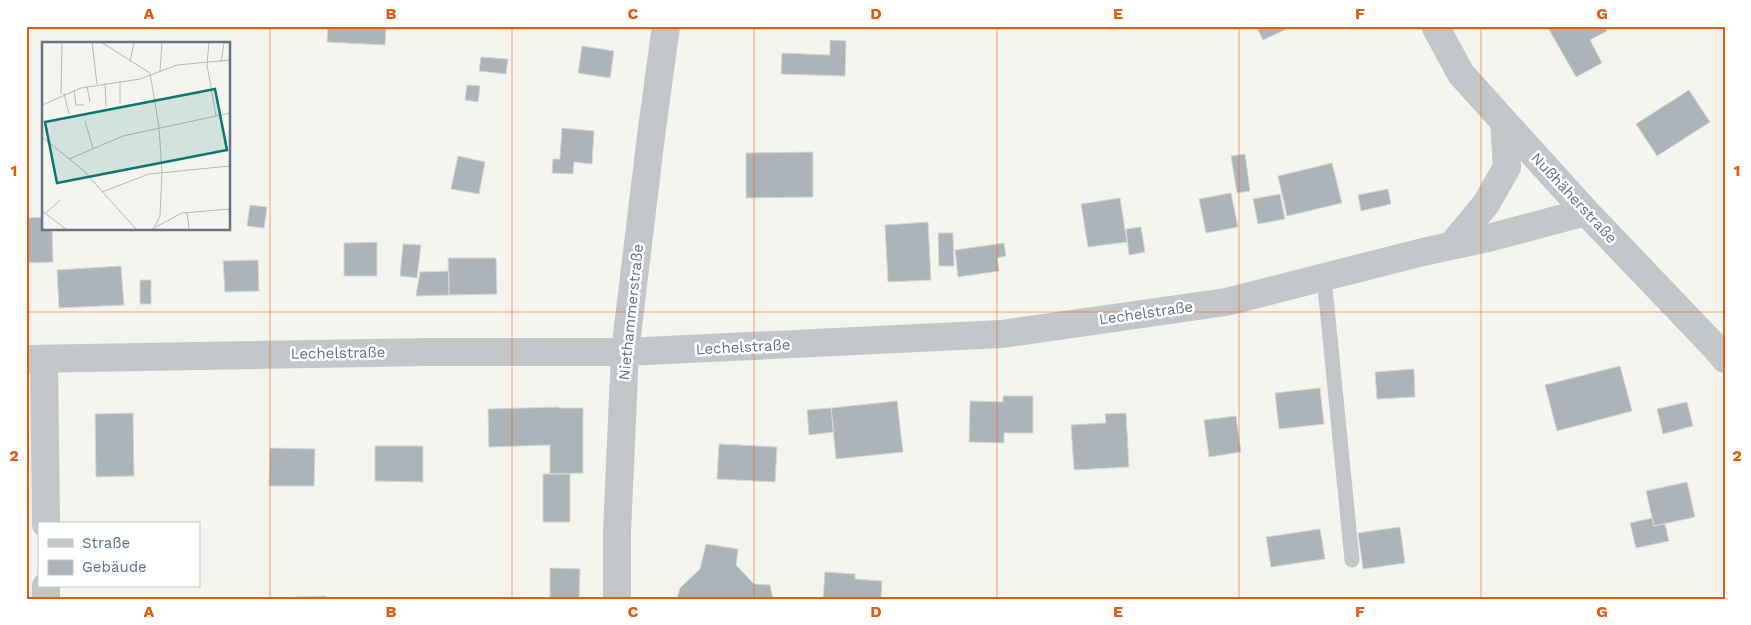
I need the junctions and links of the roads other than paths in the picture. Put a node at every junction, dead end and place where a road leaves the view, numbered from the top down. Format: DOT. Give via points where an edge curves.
graph roads {
  1 [pos="666,26"];
  2 [pos="1435,26"];
  3 [pos="1504,122"];
  4 [pos="1586,212"];
  5 [pos="1451,246"];
  6 [pos="1324,277"];
  7 [pos="625,352"];
  8 [pos="35,359"];
  9 [pos="1725,359"];
  10 [pos="46,522"];
  11 [pos="1352,560"];
  12 [pos="617,599"];
  1 -- 7 [label="street, Niethammerstraße"];
  2 -- 3 [label="street, Nußhäherstraße" via="1462,74"];
  3 -- 4 [label="street, Nußhäherstraße"];
  3 -- 5 [label="street" via="1508,167 1486,204"];
  4 -- 5 [label="street, Lechelstraße"];
  4 -- 9 [label="street, Nußhäherstraße"];
  5 -- 6 [label="street, Lechelstraße"];
  6 -- 7 [label="street, Lechelstraße" via="1226,302 1002,334"];
  6 -- 11 [label="lane"];
  7 -- 8 [label="street, Lechelstraße"];
  7 -- 12 [label="street, Niethammerstraße"];
  8 -- 10 [label="street"];
}
